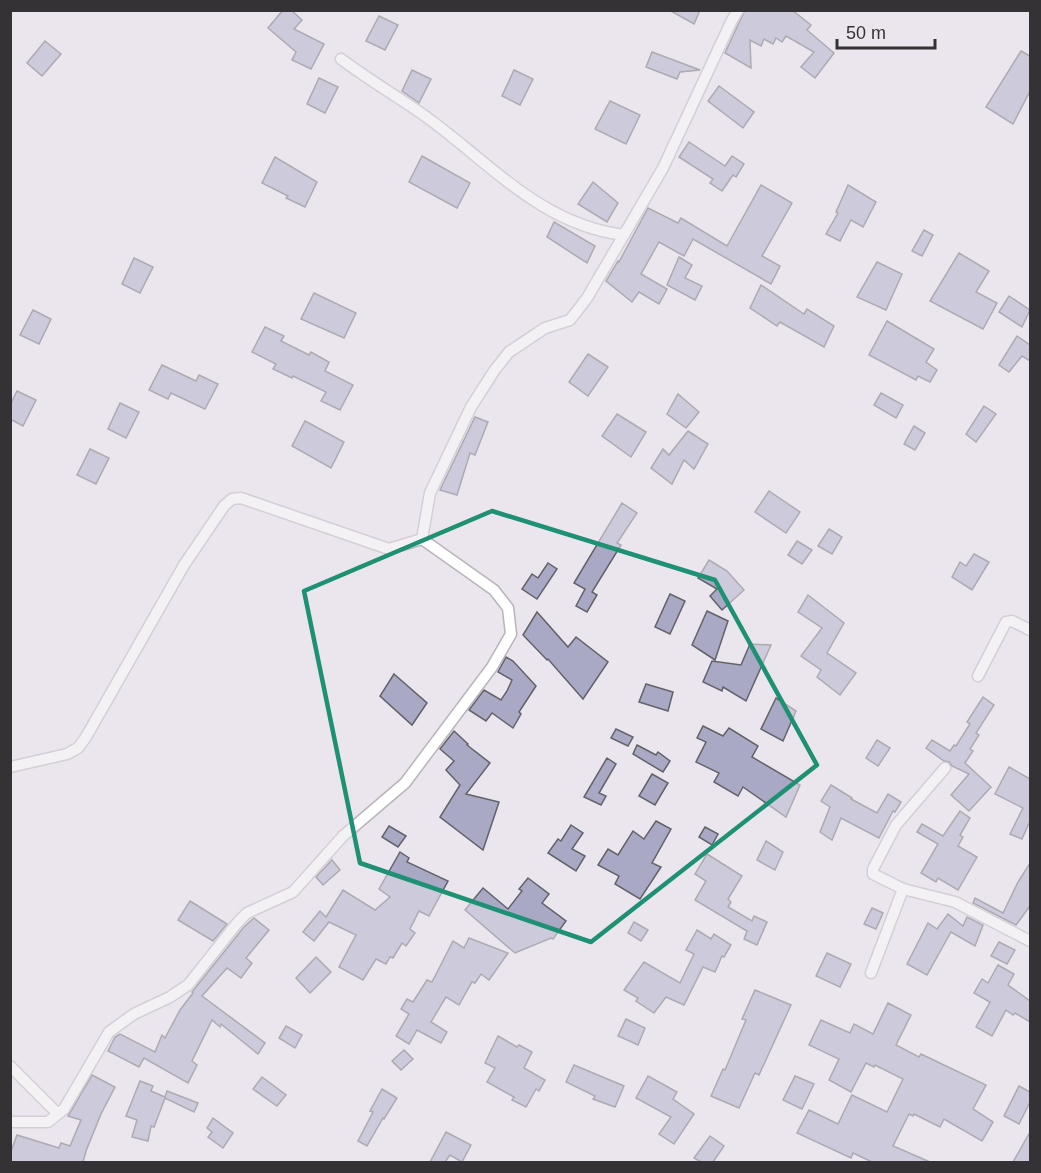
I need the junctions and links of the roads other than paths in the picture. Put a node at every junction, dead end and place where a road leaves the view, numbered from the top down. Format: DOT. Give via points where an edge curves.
graph roads {
  1 [pos="738,10"];
  2 [pos="341,59"];
  3 [pos="624,235"];
  4 [pos="422,539"];
  5 [pos="1030,630"];
  6 [pos="978,676"];
  7 [pos="10,767"];
  8 [pos="945,768"];
  9 [pos="903,890"];
  10 [pos="1030,941"];
  11 [pos="871,973"];
  12 [pos="10,1066"];
  13 [pos="58,1114"];
  14 [pos="11,1123"];
  1 -- 3 [label="street" via="663,168"];
  2 -- 3 [label="street" via="425,116 512,187 566,219 600,232"];
  3 -- 4 [label="street" via="570,320 545,328 509,352 494,371 471,407 430,493"];
  4 -- 7 [label="street" via="389,549 241,498 232,499 184,565 78,748"];
  4 -- 13 [label="street" via="494,590 508,608 511,634 492,667 405,783 343,836 293,892 247,913 188,985 109,1032"];
  5 -- 6 [label="street" via="1012,621 1005,622"];
  8 -- 9 [label="street" via="896,825 873,869 873,874"];
  9 -- 10 [label="street" via="955,902"];
  9 -- 11 [label="street"];
  12 -- 13 [label="street"];
  13 -- 14 [label="street" via="48,1122"];
}
